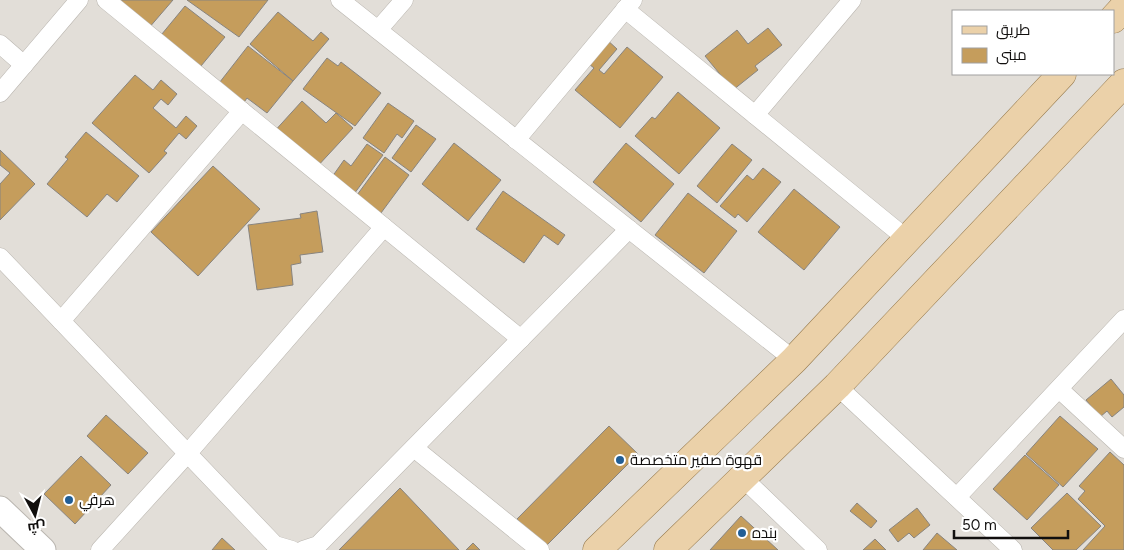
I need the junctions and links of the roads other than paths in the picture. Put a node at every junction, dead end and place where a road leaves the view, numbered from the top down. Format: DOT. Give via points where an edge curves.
graph roads {
  1 [pos="79,0"];
  2 [pos="106,0"];
  3 [pos="340,0"];
  4 [pos="404,0"];
  5 [pos="852,0"];
  6 [pos="629,4"];
  7 [pos="1124,7"];
  8 [pos="1114,18"];
  9 [pos="378,30"];
  10 [pos="0,44"];
  11 [pos="24,65"];
  12 [pos="1061,75"];
  13 [pos="1124,83"];
  14 [pos="0,93"];
  15 [pos="242,111"];
  16 [pos="755,115"];
  17 [pos="516,140"];
  18 [pos="384,227"];
  19 [pos="629,229"];
  20 [pos="907,239"];
  21 [pos="0,257"];
  22 [pos="1124,319"];
  23 [pos="61,321"];
  24 [pos="521,339"];
  25 [pos="794,360"];
  26 [pos="837,386"];
  27 [pos="1059,389"];
  28 [pos="414,448"];
  29 [pos="1124,449"];
  30 [pos="188,453"];
  31 [pos="744,479"];
  32 [pos="957,497"];
  33 [pos="0,509"];
  34 [pos="44,550"];
  35 [pos="100,550"];
  36 [pos="292,550"];
  37 [pos="303,550"];
  38 [pos="540,550"];
  39 [pos="597,550"];
  40 [pos="668,550"];
  41 [pos="818,550"];
  42 [pos="1013,550"];
  1 -- 11 [label="street"];
  2 -- 15 [label="street"];
  3 -- 9 [label="street"];
  4 -- 9 [label="street"];
  5 -- 16 [label="street"];
  6 -- 16 [label="street"];
  6 -- 17 [label="street"];
  7 -- 8 [label="main road"];
  9 -- 17 [label="street"];
  10 -- 11 [label="street"];
  11 -- 14 [label="street"];
  12 -- 20 [label="main road"];
  13 -- 26 [label="main road"];
  15 -- 18 [label="street"];
  15 -- 23 [label="street"];
  16 -- 20 [label="street"];
  17 -- 19 [label="street"];
  18 -- 24 [label="street"];
  18 -- 30 [label="street"];
  19 -- 24 [label="street"];
  19 -- 25 [label="street"];
  20 -- 25 [label="main road"];
  21 -- 23 [label="street"];
  22 -- 27 [label="street"];
  23 -- 30 [label="street"];
  24 -- 28 [label="street"];
  25 -- 39 [label="main road"];
  26 -- 31 [label="main road"];
  26 -- 32 [label="street"];
  27 -- 29 [label="street"];
  27 -- 32 [label="street"];
  28 -- 37 [label="street" via="318,545"];
  28 -- 38 [label="street"];
  30 -- 35 [label="street"];
  30 -- 36 [label="street" via="276,545"];
  31 -- 40 [label="main road"];
  31 -- 41 [label="street"];
  32 -- 42 [label="street"];
  33 -- 34 [label="street"];
}
